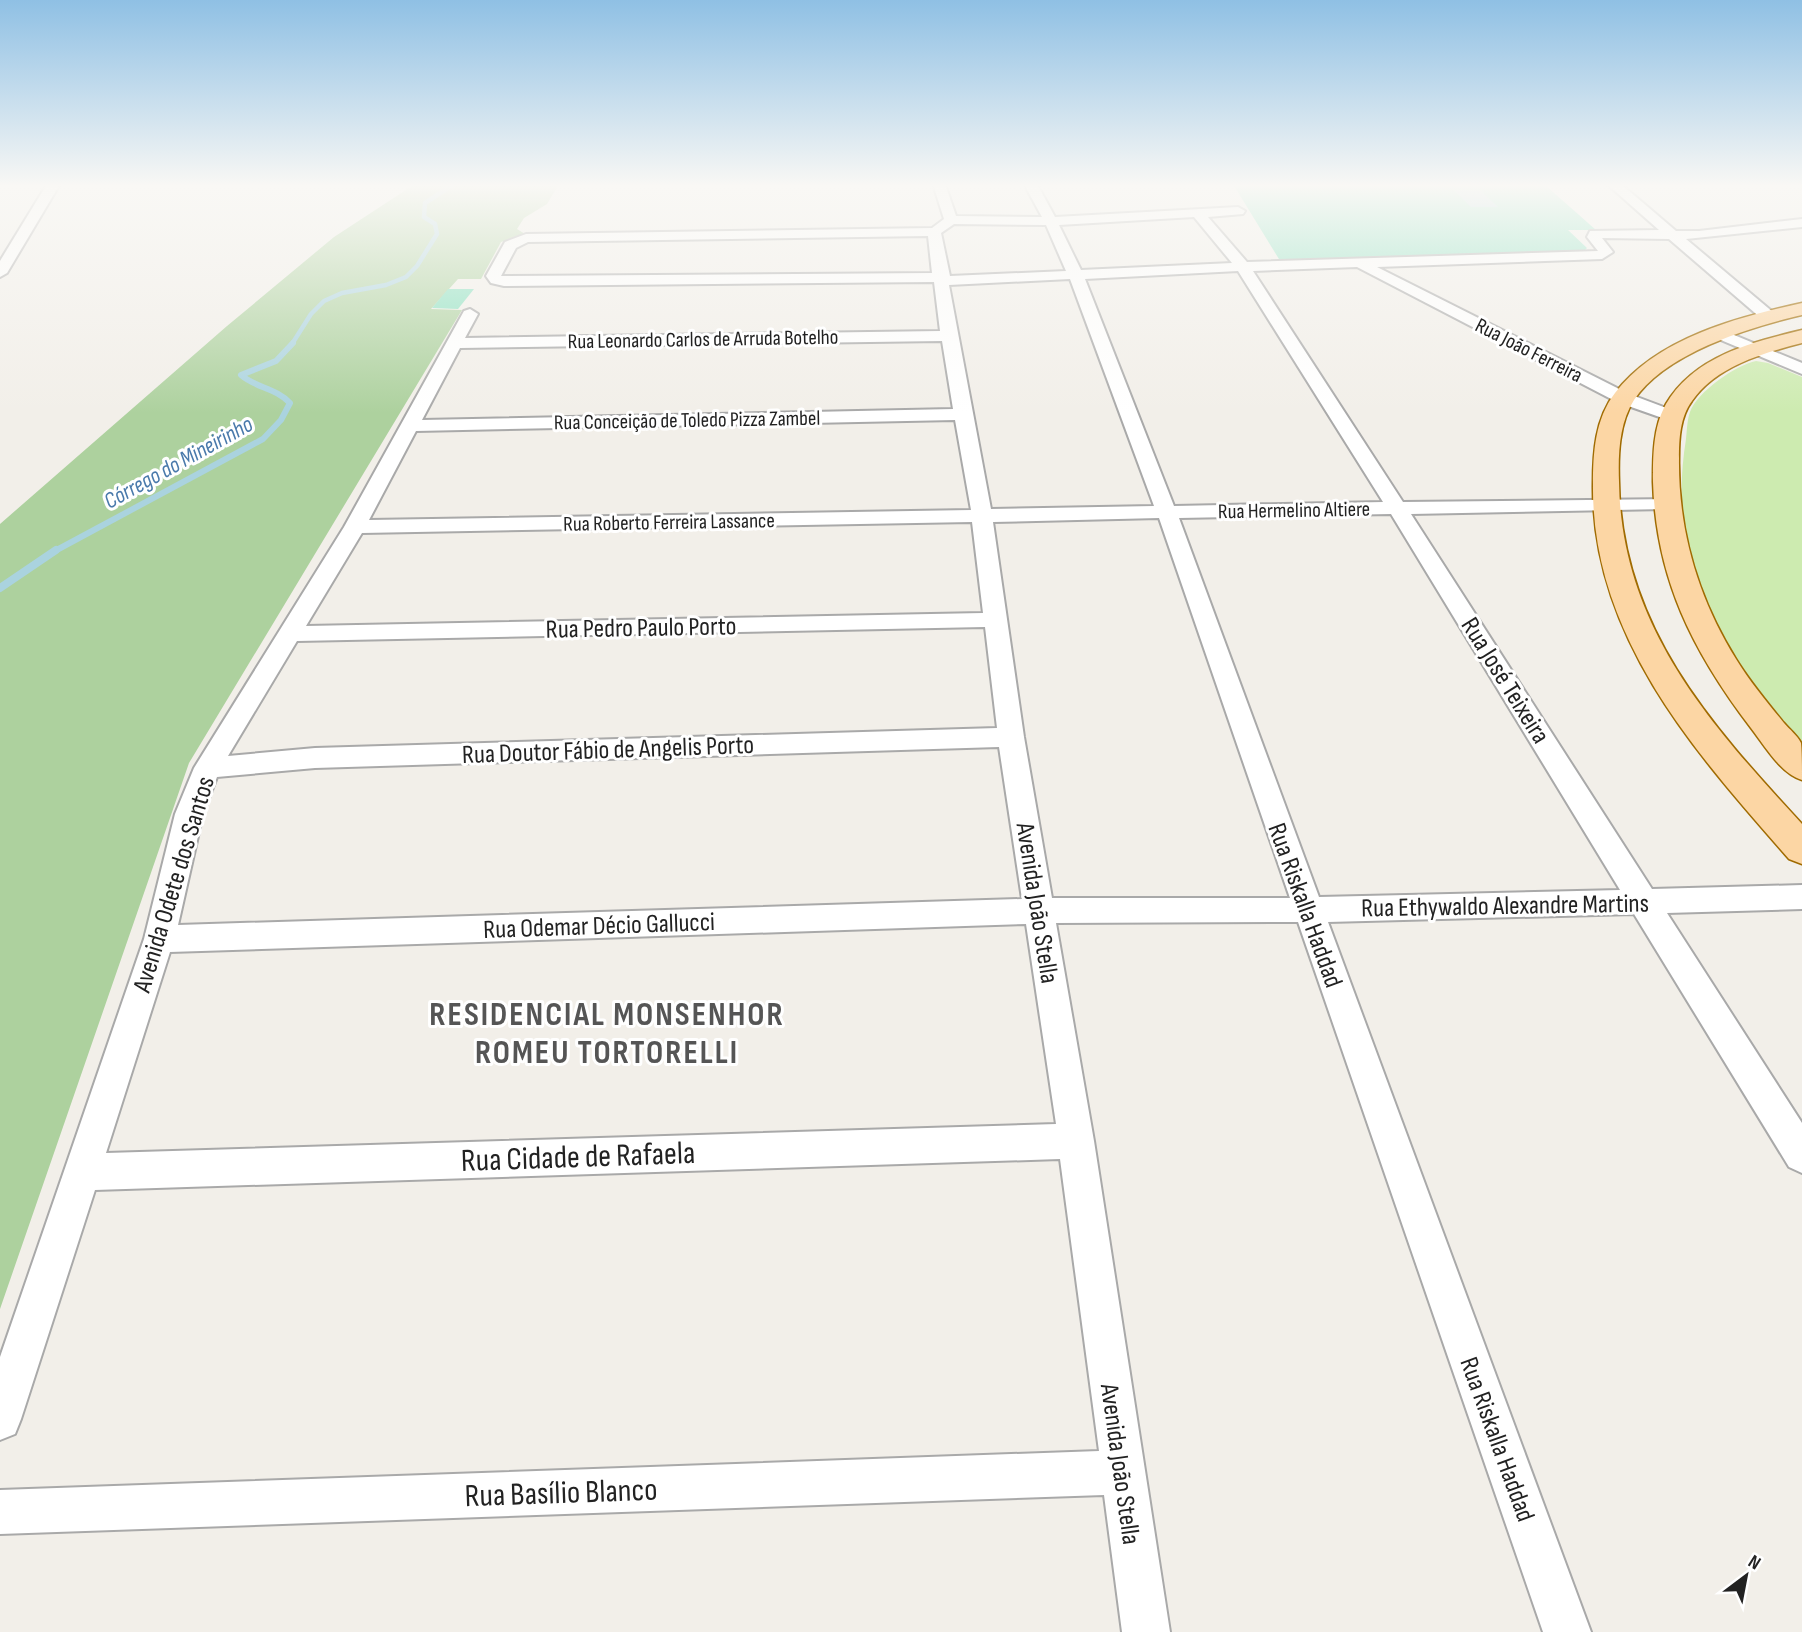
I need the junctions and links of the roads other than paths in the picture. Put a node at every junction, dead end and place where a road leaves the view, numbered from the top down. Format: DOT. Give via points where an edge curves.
graph roads {
  1 [pos="502,260"];
  2 [pos="943,260"];
  3 [pos="1069,260"];
  4 [pos="1237,260"];
  5 [pos="1464,260"];
  6 [pos="1702,260"];
  7 [pos="1361,264"];
  8 [pos="1243,267"];
  9 [pos="1076,276"];
  10 [pos="943,279"];
  11 [pos="1802,309"];
  12 [pos="470,314"];
  13 [pos="1768,316"];
  14 [pos="1722,335"];
  15 [pos="949,336"];
  16 [pos="1802,336"];
  17 [pos="456,343"];
  18 [pos="1755,348"];
  19 [pos="1802,369"];
  20 [pos="1623,398"];
  21 [pos="963,414"];
  22 [pos="1671,416"];
  23 [pos="410,426"];
  24 [pos="1666,503"];
  25 [pos="1605,505"];
  26 [pos="1397,508"];
  27 [pos="1167,513"];
  28 [pos="982,516"];
  29 [pos="355,527"];
  30 [pos="994,620"];
  31 [pos="287,634"];
  32 [pos="1010,737"];
  33 [pos="1802,766"];
  34 [pos="206,768"];
  35 [pos="1802,849"];
  36 [pos="1802,897"];
  37 [pos="1645,902"];
  38 [pos="1308,910"];
  39 [pos="1040,911"];
  40 [pos="159,939"];
  41 [pos="1076,1141"];
  42 [pos="1802,1154"];
  43 [pos="80,1172"];
  44 [pos="0,1419"];
  45 [pos="1122,1474"];
  46 [pos="0,1512"];
  47 [pos="1146,1632"];
  48 [pos="1567,1632"];
  1 -- 10 [label="street" via="493,276 504,281"];
  2 -- 10 [label="street, Avenida João Stella"];
  3 -- 9 [label="street, Rua Riskalla Haddad"];
  4 -- 8 [label="street, Rua José Teixeira"];
  5 -- 7 [label="street"];
  6 -- 13 [label="street"];
  7 -- 8 [label="street"];
  7 -- 20 [label="street, Rua João Ferreira"];
  8 -- 9 [label="street"];
  8 -- 26 [label="street, Rua José Teixeira"];
  9 -- 10 [label="street"];
  9 -- 27 [label="street, Rua Riskalla Haddad"];
  10 -- 15 [label="street, Avenida João Stella"];
  11 -- 13 [label="main road"];
  12 -- 17 [label="street, Avenida Odete dos Santos"];
  13 -- 14 [label="main road"];
  14 -- 18 [label="street"];
  14 -- 20 [label="main road" via="1684,350"];
  15 -- 17 [label="street, Rua Leonardo Carlos de Arruda Botelho"];
  15 -- 21 [label="street, Avenida João Stella"];
  16 -- 18 [label="main road"];
  17 -- 23 [label="street, Avenida Odete dos Santos"];
  18 -- 19 [label="street"];
  18 -- 22 [label="main road" via="1695,383"];
  20 -- 22 [label="street, Rua João Ferreira"];
  20 -- 25 [label="main road" via="1611,428"];
  21 -- 23 [label="street, Rua Conceição de Toledo Pizza Zambel"];
  21 -- 28 [label="street, Avenida João Stella"];
  22 -- 24 [label="main road"];
  23 -- 29 [label="street, Avenida Odete dos Santos"];
  24 -- 25 [label="street, Rua Hermelino Altiere"];
  24 -- 33 [label="main road" via="1672,547 1703,630 1730,677"];
  25 -- 26 [label="street, Rua Hermelino Altiere"];
  25 -- 35 [label="main road" via="1623,593 1670,686"];
  26 -- 27 [label="street, Rua Hermelino Altiere"];
  26 -- 37 [label="street, Rua José Teixeira"];
  27 -- 28 [label="street, Rua Hermelino Altiere"];
  27 -- 38 [label="street, Rua Riskalla Haddad"];
  28 -- 29 [label="street, Rua Roberto Ferreira Lassance"];
  28 -- 30 [label="street, Avenida João Stella"];
  29 -- 31 [label="street, Avenida Odete dos Santos"];
  30 -- 31 [label="street, Rua Pedro Paulo Porto"];
  30 -- 32 [label="street, Avenida João Stella"];
  31 -- 34 [label="street, Avenida Odete dos Santos"];
  32 -- 34 [label="street, Rua Doutor Fábio de Angelis Porto" via="315,758"];
  32 -- 39 [label="street, Avenida João Stella"];
  34 -- 40 [label="street, Avenida Odete dos Santos" via="189,814"];
  36 -- 37 [label="street, Rua Ethywaldo Alexandre Martins"];
  37 -- 38 [label="street, Rua Ethywaldo Alexandre Martins"];
  37 -- 42 [label="street, Rua José Teixeira"];
  38 -- 39 [label="street, Rua Ethywaldo Alexandre Martins"];
  38 -- 48 [label="street, Rua Riskalla Haddad"];
  39 -- 40 [label="street, Rua Odemar Décio Gallucci"];
  39 -- 41 [label="street, Avenida João Stella"];
  40 -- 43 [label="street, Avenida Odete dos Santos"];
  41 -- 43 [label="street, Rua Cidade de Rafaela"];
  41 -- 45 [label="street, Avenida João Stella"];
  43 -- 44 [label="street, Avenida Odete dos Santos"];
  45 -- 46 [label="street, Rua Basílio Blanco"];
  45 -- 47 [label="street, Avenida João Stella"];
}
